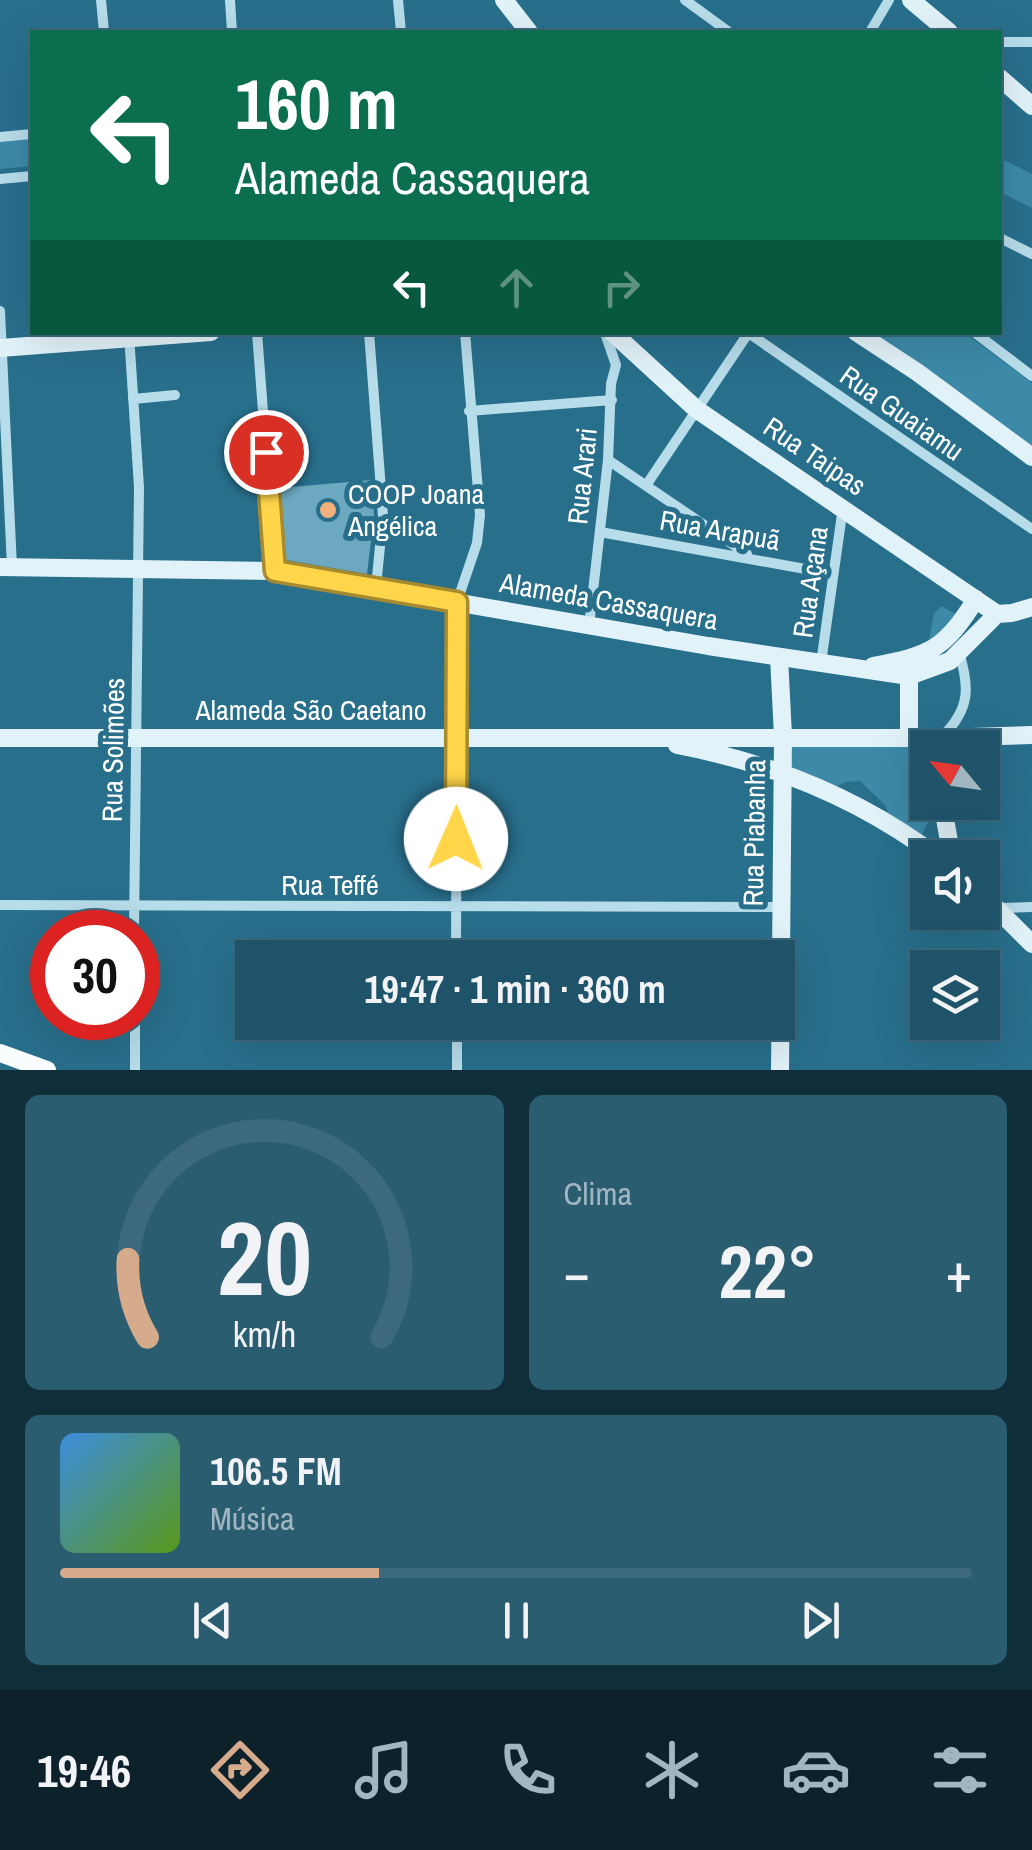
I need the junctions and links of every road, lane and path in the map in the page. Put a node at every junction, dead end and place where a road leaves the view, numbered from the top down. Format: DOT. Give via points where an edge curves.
graph roads {
  1 [pos="101,0"];
  2 [pos="230,0"];
  3 [pos="398,0"];
  4 [pos="504,0"];
  5 [pos="685,0"];
  6 [pos="889,0"];
  7 [pos="911,0"];
  8 [pos="104,30"];
  9 [pos="232,30"];
  10 [pos="401,30"];
  11 [pos="527,30"];
  12 [pos="726,30"];
  13 [pos="871,30"];
  14 [pos="946,30"];
  15 [pos="1002,42"];
  16 [pos="1032,42"];
  17 [pos="1002,80"];
  18 [pos="1032,106"];
  19 [pos="30,134"];
  20 [pos="0,137"];
  21 [pos="30,176"];
  22 [pos="0,179"];
  23 [pos="1002,239"];
  24 [pos="1032,254"];
  25 [pos="0,311"];
  26 [pos="129,335"];
  27 [pos="258,335"];
  28 [pos="369,335"];
  29 [pos="466,335"];
  30 [pos="610,335"];
  31 [pos="612,335"];
  32 [pos="747,335"];
  33 [pos="751,335"];
  34 [pos="860,335"];
  35 [pos="978,335"];
  36 [pos="2,348"];
  37 [pos="1032,376"];
  38 [pos="175,395"];
  39 [pos="133,398"];
  40 [pos="612,400"];
  41 [pos="696,408"];
  42 [pos="470,411"];
  43 [pos="1032,458"];
  44 [pos="608,460"];
  45 [pos="646,484"];
  46 [pos="843,507"];
  47 [pos="1032,530"];
  48 [pos="600,532"];
  49 [pos="752,557"];
  50 [pos="6,567"];
  51 [pos="139,568"];
  52 [pos="275,571"];
  53 [pos="833,574"];
  54 [pos="376,587"];
  55 [pos="976,599"];
  56 [pos="457,602"];
  57 [pos="1032,606"];
  58 [pos="997,614"];
  59 [pos="588,626"];
  60 [pos="953,634"];
  61 [pos="960,655"];
  62 [pos="779,657"];
  63 [pos="821,663"];
  64 [pos="858,669"];
  65 [pos="910,676"];
  66 [pos="950,730"];
  67 [pos="1032,734"];
  68 [pos="622,736"];
  69 [pos="783,736"];
  70 [pos="458,737"];
  71 [pos="909,737"];
  72 [pos="1000,737"];
  73 [pos="0,738"];
  74 [pos="135,739"];
  75 [pos="782,772"];
  76 [pos="914,840"];
  77 [pos="0,906"];
  78 [pos="134,906"];
  79 [pos="780,907"];
  80 [pos="456,908"];
  81 [pos="1000,908"];
  82 [pos="1032,908"];
  83 [pos="134,910"];
  84 [pos="456,940"];
  85 [pos="1032,944"];
  86 [pos="135,1040"];
  87 [pos="457,1040"];
  88 [pos="4,1054"];
  89 [pos="48,1070"];
  90 [pos="135,1070"];
  91 [pos="457,1070"];
  92 [pos="780,1070"];
  1 -- 8 [label="street"];
  2 -- 9 [label="street"];
  3 -- 10 [label="street"];
  4 -- 11 [label="street"];
  5 -- 12 [label="street"];
  6 -- 13 [label="street"];
  7 -- 14 [label="street"];
  15 -- 16 [label="street"];
  17 -- 18 [label="street"];
  19 -- 20 [label="street"];
  21 -- 22 [label="street"];
  23 -- 24 [label="street"];
  25 -- 36 [label="street"];
  26 -- 36 [label="street"];
  26 -- 39 [label="street, Rua Solimões"];
  27 -- 52 [label="street"];
  28 -- 54 [label="street" via="382,504"];
  29 -- 42 [label="street"];
  30 -- 40 [label="street, Rua Arari" via="616,365"];
  31 -- 41 [label="street, Rua Taipas"];
  32 -- 41 [label="street"];
  33 -- 47 [label="street, Rua Guaiamu"];
  34 -- 43 [label="street"];
  35 -- 37 [label="street"];
  36 -- 50 [label="street"];
  38 -- 39 [label="street"];
  39 -- 51 [label="street, Rua Solimões"];
  40 -- 42 [label="street"];
  40 -- 44 [label="street, Rua Arari"];
  41 -- 45 [label="street"];
  41 -- 46 [label="street, Rua Taipas"];
  42 -- 56 [label="street" via="480,530"];
  44 -- 45 [label="street"];
  44 -- 48 [label="street, Rua Arari"];
  45 -- 49 [label="street"];
  46 -- 53 [label="street, Rua Açana"];
  46 -- 55 [label="street, Rua Taipas"];
  48 -- 49 [label="street, Rua Arapuã"];
  48 -- 59 [label="street, Rua Arari"];
  49 -- 53 [label="street, Rua Arapuã"];
  50 -- 51 [label="street, Alameda Cassaquera"];
  51 -- 52 [label="street, Alameda Cassaquera"];
  51 -- 74 [label="street, Rua Solimões"];
  52 -- 54 [label="street, Alameda Cassaquera"];
  53 -- 63 [label="street, Rua Açana"];
  54 -- 56 [label="street, Alameda Cassaquera"];
  55 -- 58 [label="street, Rua Taipas"];
  55 -- 60 [label="street"];
  56 -- 59 [label="street, Alameda Cassaquera"];
  56 -- 70 [label="street"];
  57 -- 58 [label="street"];
  58 -- 61 [label="street"];
  59 -- 62 [label="street, Alameda Cassaquera"];
  60 -- 61 [label="street"];
  60 -- 64 [label="street" via="925,654"];
  61 -- 65 [label="street"];
  61 -- 66 [label="street" via="966,698"];
  62 -- 63 [label="street, Alameda Cassaquera"];
  62 -- 69 [label="street, Rua Piabanha"];
  63 -- 64 [label="street, Alameda Cassaquera"];
  64 -- 65 [label="street, Alameda Cassaquera"];
  65 -- 71 [label="street"];
  67 -- 72 [label="street, Alameda São Caetano"];
  68 -- 69 [label="street, Alameda São Caetano"];
  68 -- 70 [label="street, Alameda São Caetano"];
  68 -- 75 [label="street, Alameda São Caetano"];
  69 -- 71 [label="street, Alameda São Caetano"];
  69 -- 75 [label="street, Rua Piabanha"];
  70 -- 74 [label="street, Alameda São Caetano"];
  70 -- 80 [label="street"];
  73 -- 74 [label="street, Alameda São Caetano"];
  74 -- 78 [label="street, Rua Solimões"];
  75 -- 76 [label="street, Alameda São Caetano" via="860,806"];
  75 -- 79 [label="street, Rua Piabanha"];
  77 -- 78 [label="street, Rua Teffé"];
  78 -- 80 [label="street, Rua Teffé"];
  78 -- 83 [label="street, Rua Solimões"];
  79 -- 80 [label="street, Rua Teffé"];
  79 -- 92 [label="street, Rua Piabanha"];
  80 -- 84 [label="street"];
  81 -- 82 [label="street"];
  81 -- 85 [label="street"];
  86 -- 90 [label="street"];
  87 -- 91 [label="street"];
  88 -- 89 [label="main road"];
}
